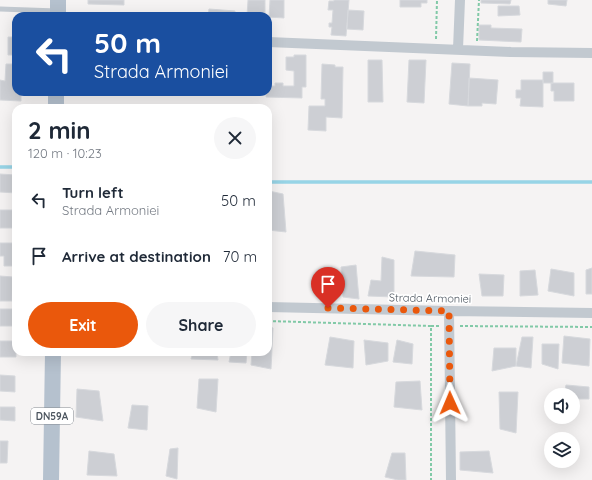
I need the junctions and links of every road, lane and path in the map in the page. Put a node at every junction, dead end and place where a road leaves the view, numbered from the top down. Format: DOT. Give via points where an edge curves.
graph roads {
  1 [pos="438,0"];
  2 [pos="460,0"];
  3 [pos="479,0"];
  4 [pos="0,9"];
  5 [pos="58,9"];
  6 [pos="272,42"];
  7 [pos="477,42"];
  8 [pos="434,48"];
  9 [pos="458,49"];
  10 [pos="592,53"];
  11 [pos="272,307"];
  12 [pos="449,311"];
  13 [pos="592,313"];
  14 [pos="272,322"];
  15 [pos="454,326"];
  16 [pos="592,327"];
  17 [pos="52,356"];
  18 [pos="51,480"];
  19 [pos="431,480"];
  20 [pos="451,480"];
  1 -- 8 [label="path"];
  2 -- 9 [label="street"];
  3 -- 7 [label="path"];
  4 -- 5 [label="lane"];
  6 -- 8 [label="street"];
  8 -- 9 [label="street"];
  9 -- 10 [label="street"];
  11 -- 12 [label="street, Strada Armoniei"];
  12 -- 13 [label="street, Strada Armoniei"];
  12 -- 20 [label="street"];
  14 -- 19 [label="path" via="431,326"];
  15 -- 16 [label="path"];
  17 -- 18 [label="main road, DN59A"];
}
